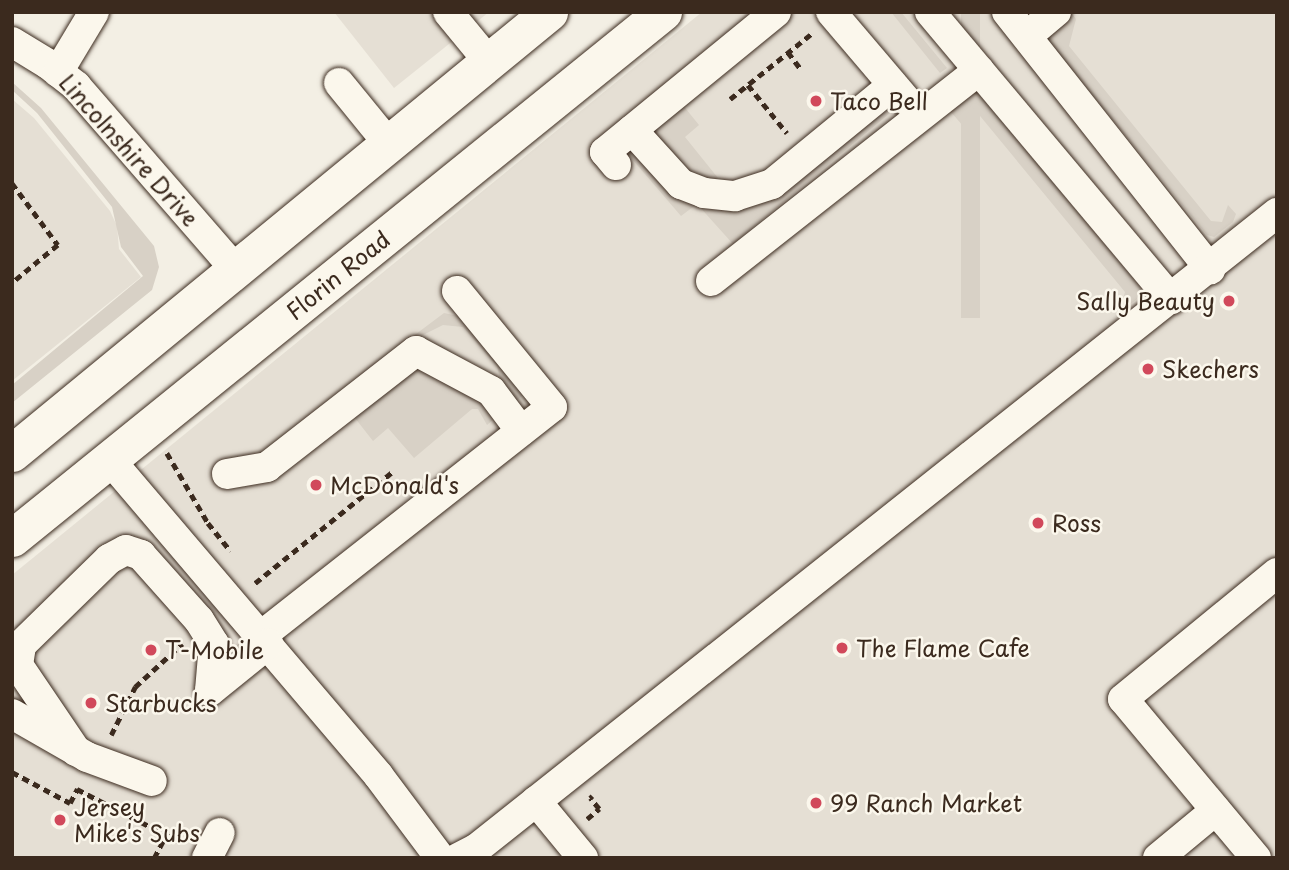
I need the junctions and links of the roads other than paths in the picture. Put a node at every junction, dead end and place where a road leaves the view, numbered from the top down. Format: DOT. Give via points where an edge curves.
graph roads {
  1 [pos="94,12"];
  2 [pos="448,12"];
  3 [pos="549,12"];
  4 [pos="663,12"];
  5 [pos="776,12"];
  6 [pos="930,12"];
  7 [pos="1007,12"];
  8 [pos="1056,12"];
  9 [pos="826,19"];
  10 [pos="1027,36"];
  11 [pos="12,42"];
  12 [pos="489,62"];
  13 [pos="979,70"];
  14 [pos="58,72"];
  15 [pos="339,83"];
  16 [pos="893,85"];
  17 [pos="919,116"];
  18 [pos="632,130"];
  19 [pos="388,144"];
  20 [pos="616,164"];
  21 [pos="1277,214"];
  22 [pos="1210,269"];
  23 [pos="236,270"];
  24 [pos="711,281"];
  25 [pos="457,291"];
  26 [pos="1171,299"];
  27 [pos="521,431"];
  28 [pos="12,453"];
  29 [pos="110,460"];
  30 [pos="227,474"];
  31 [pos="12,538"];
  32 [pos="1277,573"];
  33 [pos="264,640"];
  34 [pos="12,714"];
  35 [pos="87,756"];
  36 [pos="152,782"];
  37 [pos="536,801"];
  38 [pos="1216,810"];
  39 [pos="440,858"];
  40 [pos="458,858"];
  41 [pos="583,858"];
  42 [pos="1158,858"];
  43 [pos="1256,858"];
  1 -- 14 [label="street"];
  2 -- 12 [label="street"];
  3 -- 12 [label="main road"];
  4 -- 29 [label="main road, Florin Road"];
  5 -- 18 [label="street"];
  6 -- 13 [label="street"];
  7 -- 10 [label="street"];
  8 -- 10 [label="street"];
  9 -- 16 [label="street"];
  10 -- 22 [label="street"];
  11 -- 14 [label="street, Lincolnshire Drive"];
  12 -- 19 [label="main road"];
  13 -- 17 [label="street"];
  13 -- 26 [label="street"];
  14 -- 23 [label="street, Lincolnshire Drive" via="100,112"];
  15 -- 19 [label="street"];
  16 -- 17 [label="street"];
  16 -- 18 [label="street" via="772,184 735,196 704,193 681,184"];
  17 -- 24 [label="street"];
  18 -- 20 [label="street" via="605,152"];
  19 -- 23 [label="main road"];
  21 -- 22 [label="street"];
  22 -- 26 [label="street"];
  23 -- 28 [label="main road"];
  25 -- 27 [label="street" via="552,407"];
  26 -- 37 [label="street"];
  27 -- 30 [label="street" via="491,391 416,351 267,467"];
  27 -- 33 [label="street"];
  29 -- 31 [label="main road, Florin Road"];
  29 -- 33 [label="street"];
  32 -- 38 [label="street" via="1123,699"];
  33 -- 35 [label="street" via="210,691 215,644 203,626 141,555 126,550 110,559 21,645 18,665"];
  33 -- 39 [label="street" via="378,775"];
  34 -- 35 [label="street"];
  35 -- 36 [label="street"];
  37 -- 40 [label="street"];
  37 -- 41 [label="street"];
  38 -- 42 [label="street"];
  38 -- 43 [label="street"];
}
